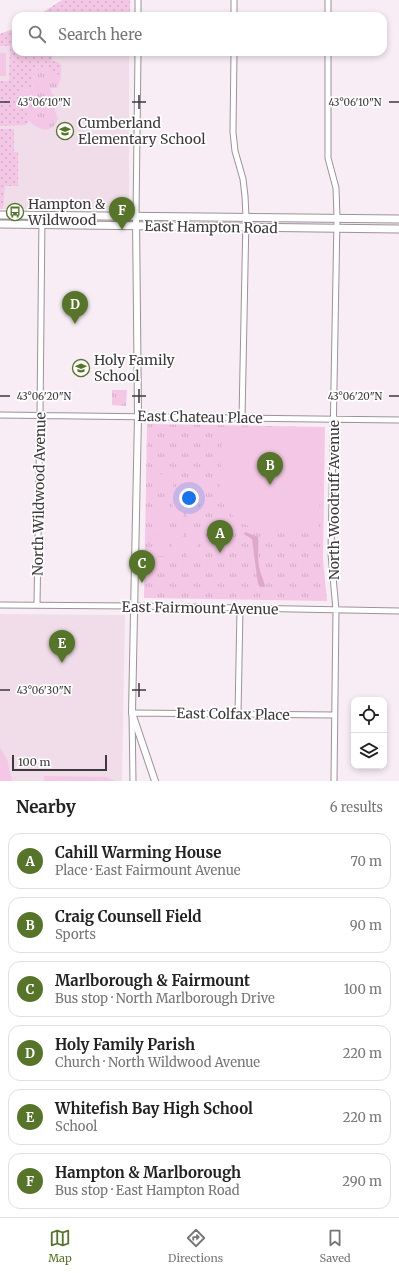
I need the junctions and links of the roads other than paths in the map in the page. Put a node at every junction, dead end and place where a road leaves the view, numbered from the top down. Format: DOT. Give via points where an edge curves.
graph roads {
  1 [pos="138,0"];
  2 [pos="234,0"];
  3 [pos="328,0"];
  4 [pos="138,12"];
  5 [pos="234,12"];
  6 [pos="328,12"];
  7 [pos="138,56"];
  8 [pos="234,56"];
  9 [pos="328,56"];
  10 [pos="0,215"];
  11 [pos="42,215"];
  12 [pos="136,216"];
  13 [pos="246,217"];
  14 [pos="337,218"];
  15 [pos="399,219"];
  16 [pos="0,224"];
  17 [pos="42,224"];
  18 [pos="136,226"];
  19 [pos="246,227"];
  20 [pos="337,228"];
  21 [pos="399,229"];
  22 [pos="0,415"];
  23 [pos="40,415"];
  24 [pos="138,416"];
  25 [pos="242,418"];
  26 [pos="334,419"];
  27 [pos="399,420"];
  28 [pos="0,605"];
  29 [pos="36,605"];
  30 [pos="134,606"];
  31 [pos="240,609"];
  32 [pos="336,610"];
  33 [pos="399,611"];
  34 [pos="132,713"];
  35 [pos="238,714"];
  36 [pos="334,715"];
  37 [pos="133,781"];
  38 [pos="156,781"];
  39 [pos="334,781"];
  1 -- 4 [label="street"];
  2 -- 5 [label="street"];
  3 -- 6 [label="street"];
  7 -- 12 [label="street"];
  8 -- 13 [label="street" via="233,132 243,179"];
  9 -- 14 [label="street, North Woodruff Avenue" via="328,158 336,188"];
  10 -- 11 [label="main road, East Hampton Road"];
  11 -- 12 [label="main road, East Hampton Road"];
  11 -- 17 [label="street, North Wildwood Avenue"];
  12 -- 13 [label="main road, East Hampton Road"];
  12 -- 18 [label="street"];
  13 -- 14 [label="main road, East Hampton Road"];
  13 -- 19 [label="street"];
  14 -- 15 [label="main road, East Hampton Road"];
  14 -- 20 [label="street, North Woodruff Avenue"];
  16 -- 17 [label="main road, East Hampton Road"];
  17 -- 18 [label="main road, East Hampton Road"];
  17 -- 23 [label="street, North Wildwood Avenue"];
  18 -- 19 [label="main road, East Hampton Road"];
  18 -- 24 [label="street"];
  19 -- 20 [label="main road, East Hampton Road"];
  19 -- 25 [label="street"];
  20 -- 21 [label="main road, East Hampton Road"];
  20 -- 26 [label="street, North Woodruff Avenue"];
  22 -- 23 [label="street, East Chateau Place"];
  23 -- 24 [label="street, East Chateau Place"];
  23 -- 29 [label="street, North Wildwood Avenue"];
  24 -- 25 [label="street, East Chateau Place"];
  24 -- 30 [label="street"];
  25 -- 26 [label="street, East Chateau Place"];
  26 -- 27 [label="street, East Chateau Place"];
  26 -- 32 [label="street, North Woodruff Avenue" via="331,554"];
  28 -- 29 [label="street, East Fairmount Avenue"];
  29 -- 30 [label="street, East Fairmount Avenue"];
  30 -- 31 [label="street, East Fairmount Avenue"];
  30 -- 34 [label="street"];
  31 -- 32 [label="street, East Fairmount Avenue"];
  31 -- 35 [label="street"];
  32 -- 33 [label="street, East Fairmount Avenue"];
  32 -- 36 [label="street, North Woodruff Avenue"];
  34 -- 35 [label="street, East Colfax Place"];
  34 -- 37 [label="street"];
  34 -- 38 [label="street"];
  35 -- 36 [label="street, East Colfax Place"];
  36 -- 39 [label="street, North Woodruff Avenue"];
}
